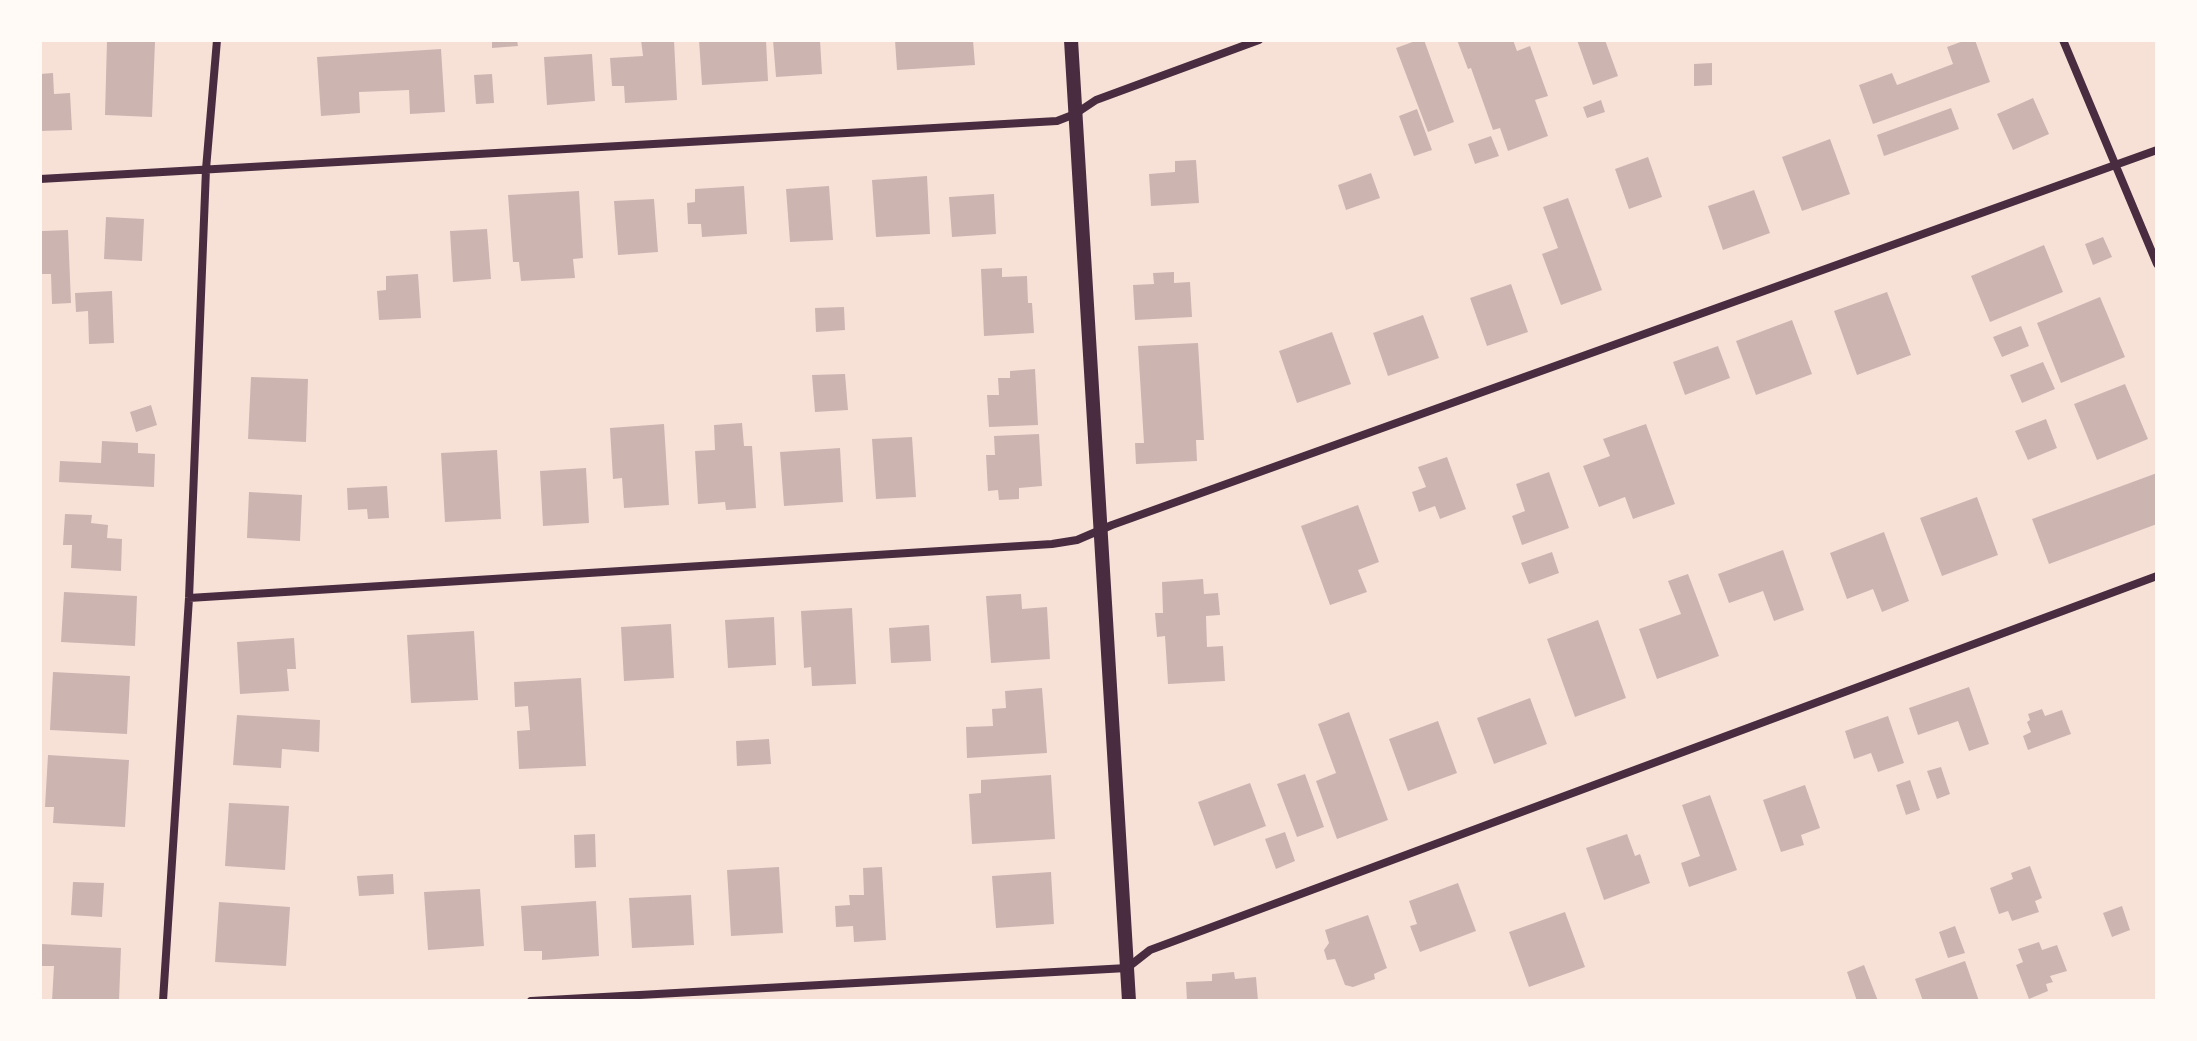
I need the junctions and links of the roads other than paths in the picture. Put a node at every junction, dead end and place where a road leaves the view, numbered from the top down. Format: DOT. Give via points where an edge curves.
graph roads {
  1 [pos="217,40"];
  2 [pos="1071,40"];
  3 [pos="1259,40"];
  4 [pos="2063,40"];
  5 [pos="1075,114"];
  6 [pos="2157,150"];
  7 [pos="2116,164"];
  8 [pos="206,169"];
  9 [pos="40,179"];
  10 [pos="2157,264"];
  11 [pos="1100,532"];
  12 [pos="2157,576"];
  13 [pos="189,598"];
  14 [pos="1127,968"];
  15 [pos="163,1001"];
  16 [pos="531,1001"];
  17 [pos="1129,1001"];
  1 -- 8 [label="street"];
  2 -- 5 [label="street"];
  3 -- 5 [label="street" via="1096,100"];
  4 -- 7 [label="street"];
  5 -- 8 [label="street" via="1057,121"];
  5 -- 11 [label="street"];
  6 -- 7 [label="street"];
  7 -- 10 [label="street"];
  7 -- 11 [label="street"];
  8 -- 9 [label="street"];
  8 -- 13 [label="street"];
  11 -- 13 [label="street" via="1052,544"];
  11 -- 14 [label="street"];
  12 -- 14 [label="street" via="1150,950"];
  13 -- 15 [label="street"];
  14 -- 16 [label="street"];
  14 -- 17 [label="street"];
}
